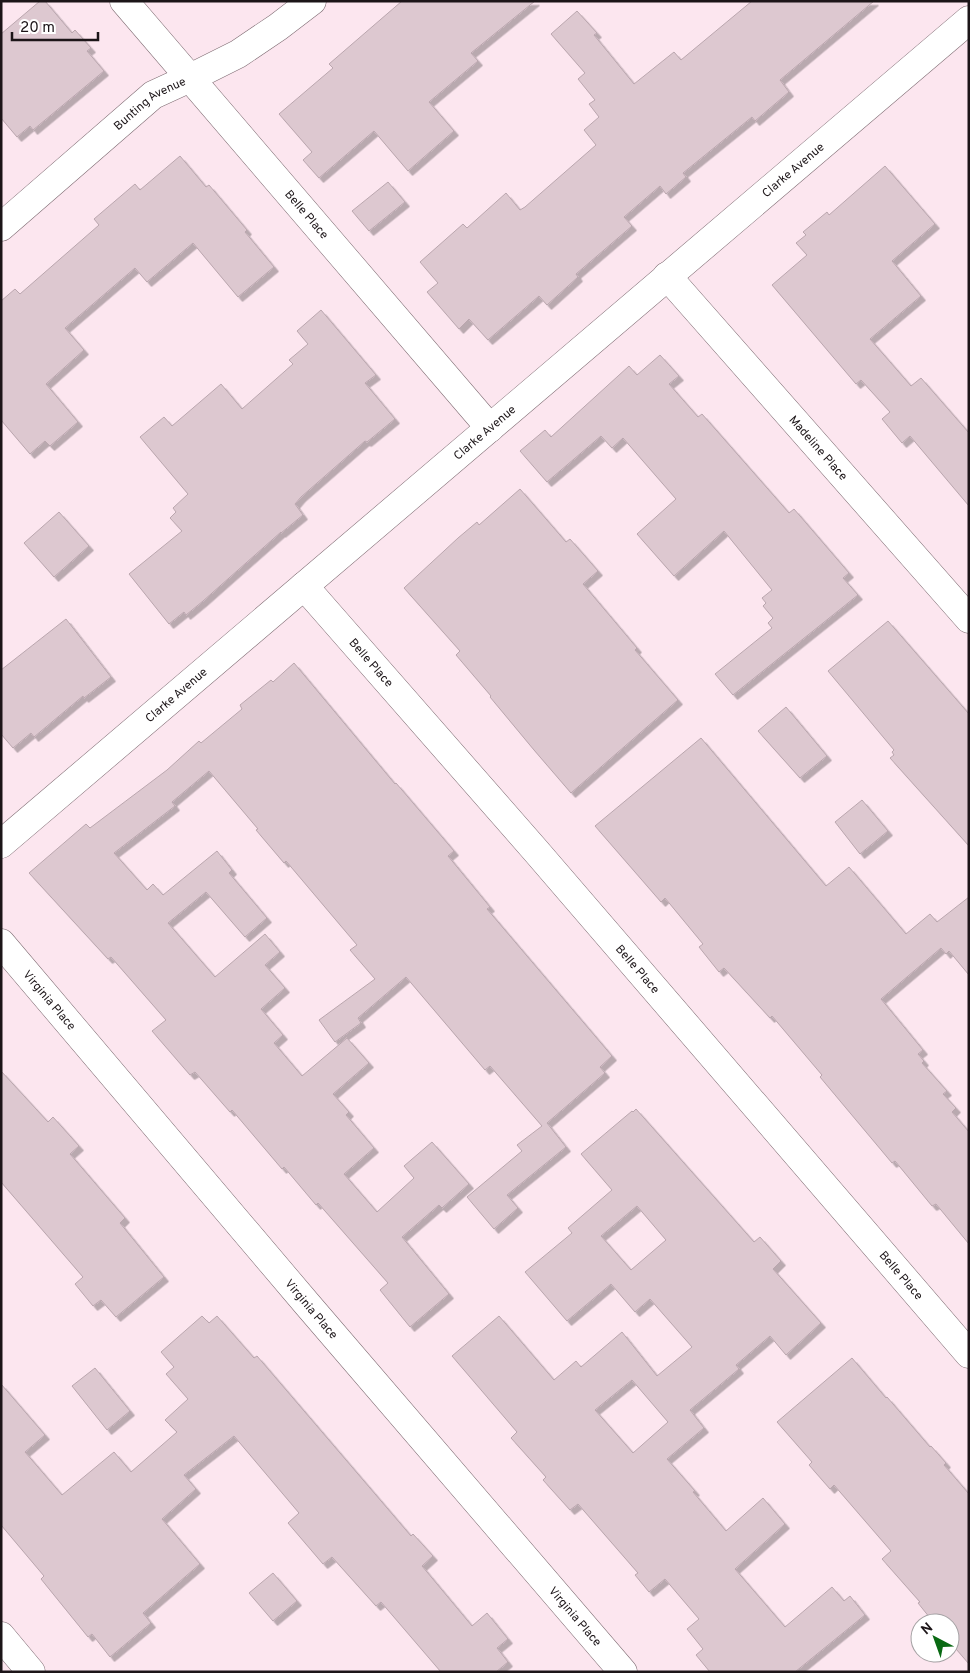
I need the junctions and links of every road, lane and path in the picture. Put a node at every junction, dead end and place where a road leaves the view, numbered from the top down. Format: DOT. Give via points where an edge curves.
graph roads {
  1 [pos="124,1"];
  2 [pos="312,1"];
  3 [pos="969,20"];
  4 [pos="190,78"];
  5 [pos="1,227"];
  6 [pos="667,276"];
  7 [pos="490,428"];
  8 [pos="304,586"];
  9 [pos="969,619"];
  10 [pos="1,844"];
  11 [pos="1,943"];
  12 [pos="969,1354"];
  13 [pos="1,1636"];
  14 [pos="32,1672"];
  15 [pos="624,1672"];
  1 -- 4 [label="street, Belle Place"];
  2 -- 4 [label="street, Bunting Avenue" via="238,54"];
  3 -- 6 [label="street, Clarke Avenue"];
  4 -- 5 [label="street, Bunting Avenue" via="153,94"];
  4 -- 7 [label="street, Belle Place"];
  6 -- 7 [label="street, Clarke Avenue"];
  6 -- 9 [label="street, Madeline Place"];
  7 -- 8 [label="street, Clarke Avenue"];
  8 -- 10 [label="street, Clarke Avenue"];
  8 -- 12 [label="street, Belle Place"];
  11 -- 15 [label="street, Virginia Place"];
  13 -- 14 [label="street"];
}
